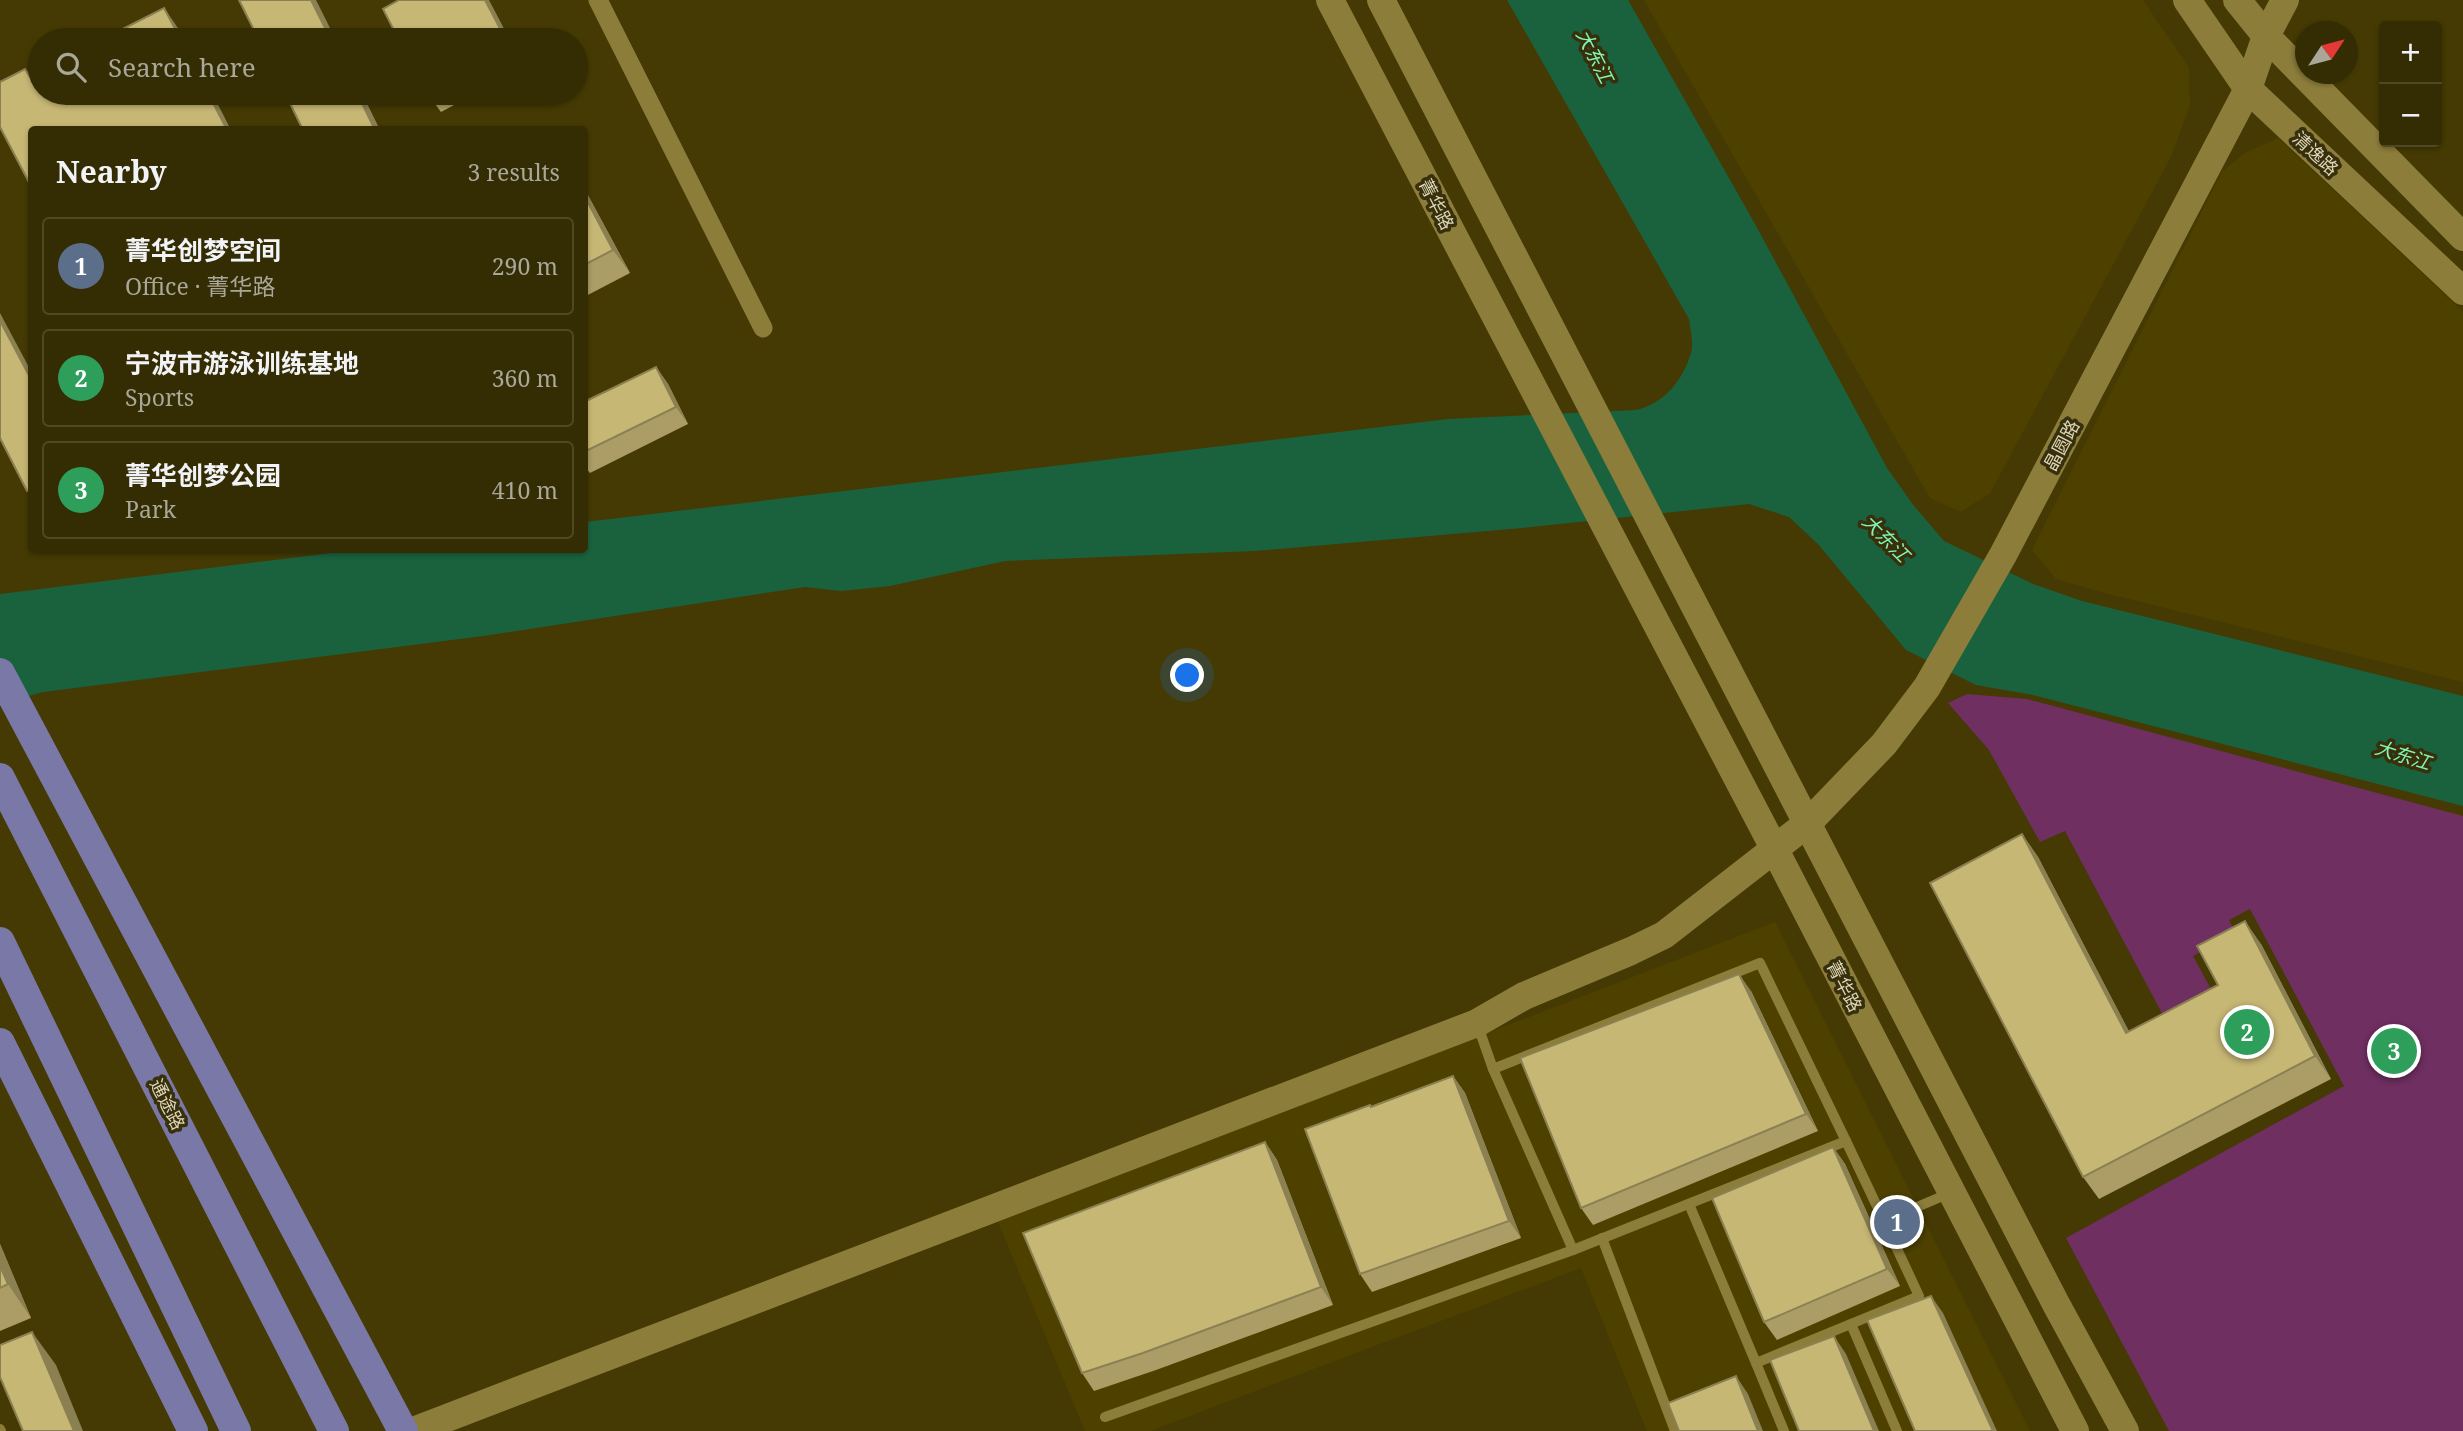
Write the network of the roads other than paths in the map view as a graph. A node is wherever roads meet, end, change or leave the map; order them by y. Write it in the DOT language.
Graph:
graph roads {
  1 [pos="598,0"];
  2 [pos="1330,0"];
  3 [pos="1381,0"];
  4 [pos="2187,0"];
  5 [pos="2237,0"];
  6 [pos="2285,0"];
  7 [pos="2266,36"];
  8 [pos="2248,89"];
  9 [pos="2463,237"];
  10 [pos="2463,290"];
  11 [pos="763,328"];
  12 [pos="0,673"];
  13 [pos="0,778"];
  14 [pos="1808,823"];
  15 [pos="1774,848"];
  16 [pos="0,942"];
  17 [pos="1477,1023"];
  18 [pos="0,1043"];
  19 [pos="1493,1069"];
  20 [pos="1846,1141"];
  21 [pos="1950,1193"];
  22 [pos="1689,1204"];
  23 [pos="1884,1221"];
  24 [pos="1602,1238"];
  25 [pos="1573,1250"];
  26 [pos="1851,1324"];
  27 [pos="1756,1363"];
  28 [pos="1105,1417"];
  29 [pos="193,1431"];
  30 [pos="236,1431"];
  31 [pos="334,1431"];
  32 [pos="403,1431"];
  33 [pos="413,1431"];
  34 [pos="1675,1431"];
  35 [pos="1784,1431"];
  36 [pos="1897,1431"];
  37 [pos="2075,1431"];
  38 [pos="2125,1431"];
  1 -- 11 [label="street"];
  2 -- 15 [label="street, 菁华路"];
  3 -- 14 [label="street"];
  4 -- 8 [label="street, 清逸路"];
  5 -- 7 [label="street"];
  6 -- 7 [label="street, 晶圆路"];
  7 -- 8 [label="street, 晶圆路"];
  7 -- 9 [label="street"];
  8 -- 10 [label="street, 清逸路"];
  8 -- 14 [label="street, 晶圆路"];
  12 -- 32 [label="main road"];
  13 -- 31 [label="main road, 通途路"];
  14 -- 15 [label="street, 晶圆路"];
  14 -- 38 [label="street"];
  15 -- 17 [label="street, 晶圆路"];
  15 -- 21 [label="street, 菁华路"];
  16 -- 30 [label="main road"];
  17 -- 19 [label="lane"];
  17 -- 33 [label="street, 晶圆路"];
  18 -- 29 [label="main road"];
  19 -- 20 [label="lane"];
  19 -- 25 [label="lane"];
  20 -- 22 [label="lane"];
  20 -- 23 [label="lane"];
  21 -- 23 [label="lane"];
  21 -- 37 [label="street, 菁华路"];
  22 -- 24 [label="lane"];
  22 -- 27 [label="lane"];
  23 -- 26 [label="lane"];
  24 -- 25 [label="lane"];
  24 -- 34 [label="lane"];
  25 -- 28 [label="lane"];
  26 -- 27 [label="lane"];
  26 -- 36 [label="lane"];
  27 -- 35 [label="lane"];
}
